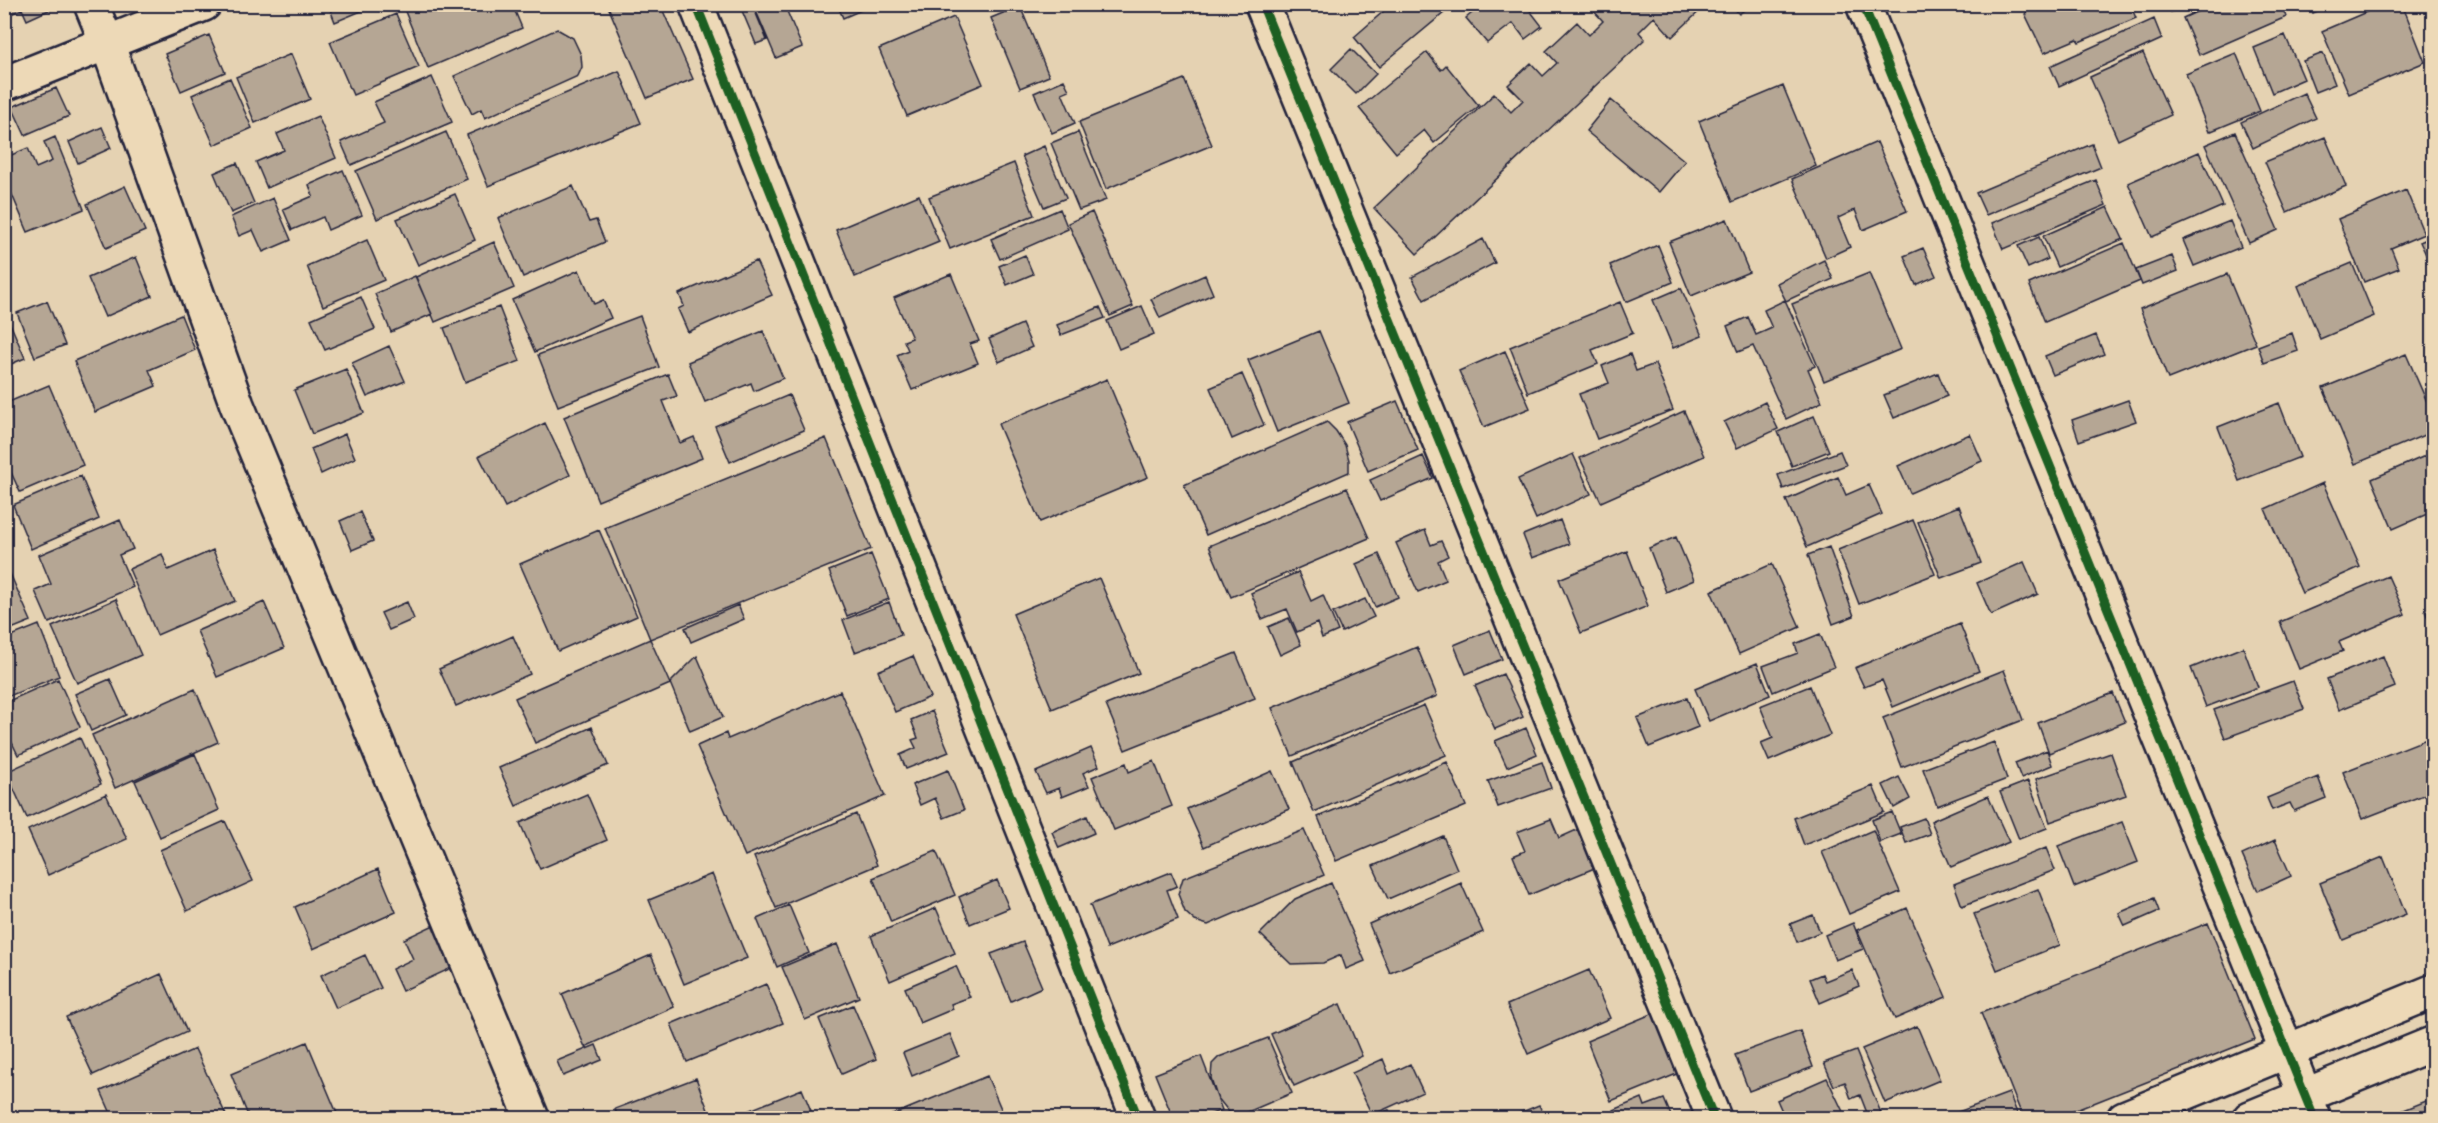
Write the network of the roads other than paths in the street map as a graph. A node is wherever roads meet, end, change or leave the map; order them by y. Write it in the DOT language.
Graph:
graph roads {
  1 [pos="91,4"];
  2 [pos="204,4"];
  3 [pos="696,4"];
  4 [pos="1262,4"];
  5 [pos="1863,4"];
  6 [pos="107,44"];
  7 [pos="4,84"];
  8 [pos="2433,991"];
  9 [pos="2433,1043"];
  10 [pos="2288,1052"];
  11 [pos="2310,1107"];
  12 [pos="532,1119"];
  13 [pos="1138,1119"];
  14 [pos="1714,1119"];
  15 [pos="2124,1119"];
  16 [pos="2250,1119"];
  1 -- 6 [label="street"];
  2 -- 6 [label="street"];
  3 -- 13 [label="street"];
  4 -- 14 [label="street"];
  5 -- 10 [label="street"];
  6 -- 7 [label="street"];
  6 -- 12 [label="street"];
  8 -- 10 [label="street"];
  9 -- 11 [label="street"];
  10 -- 11 [label="street"];
  10 -- 15 [label="street"];
  11 -- 16 [label="street"];
}
